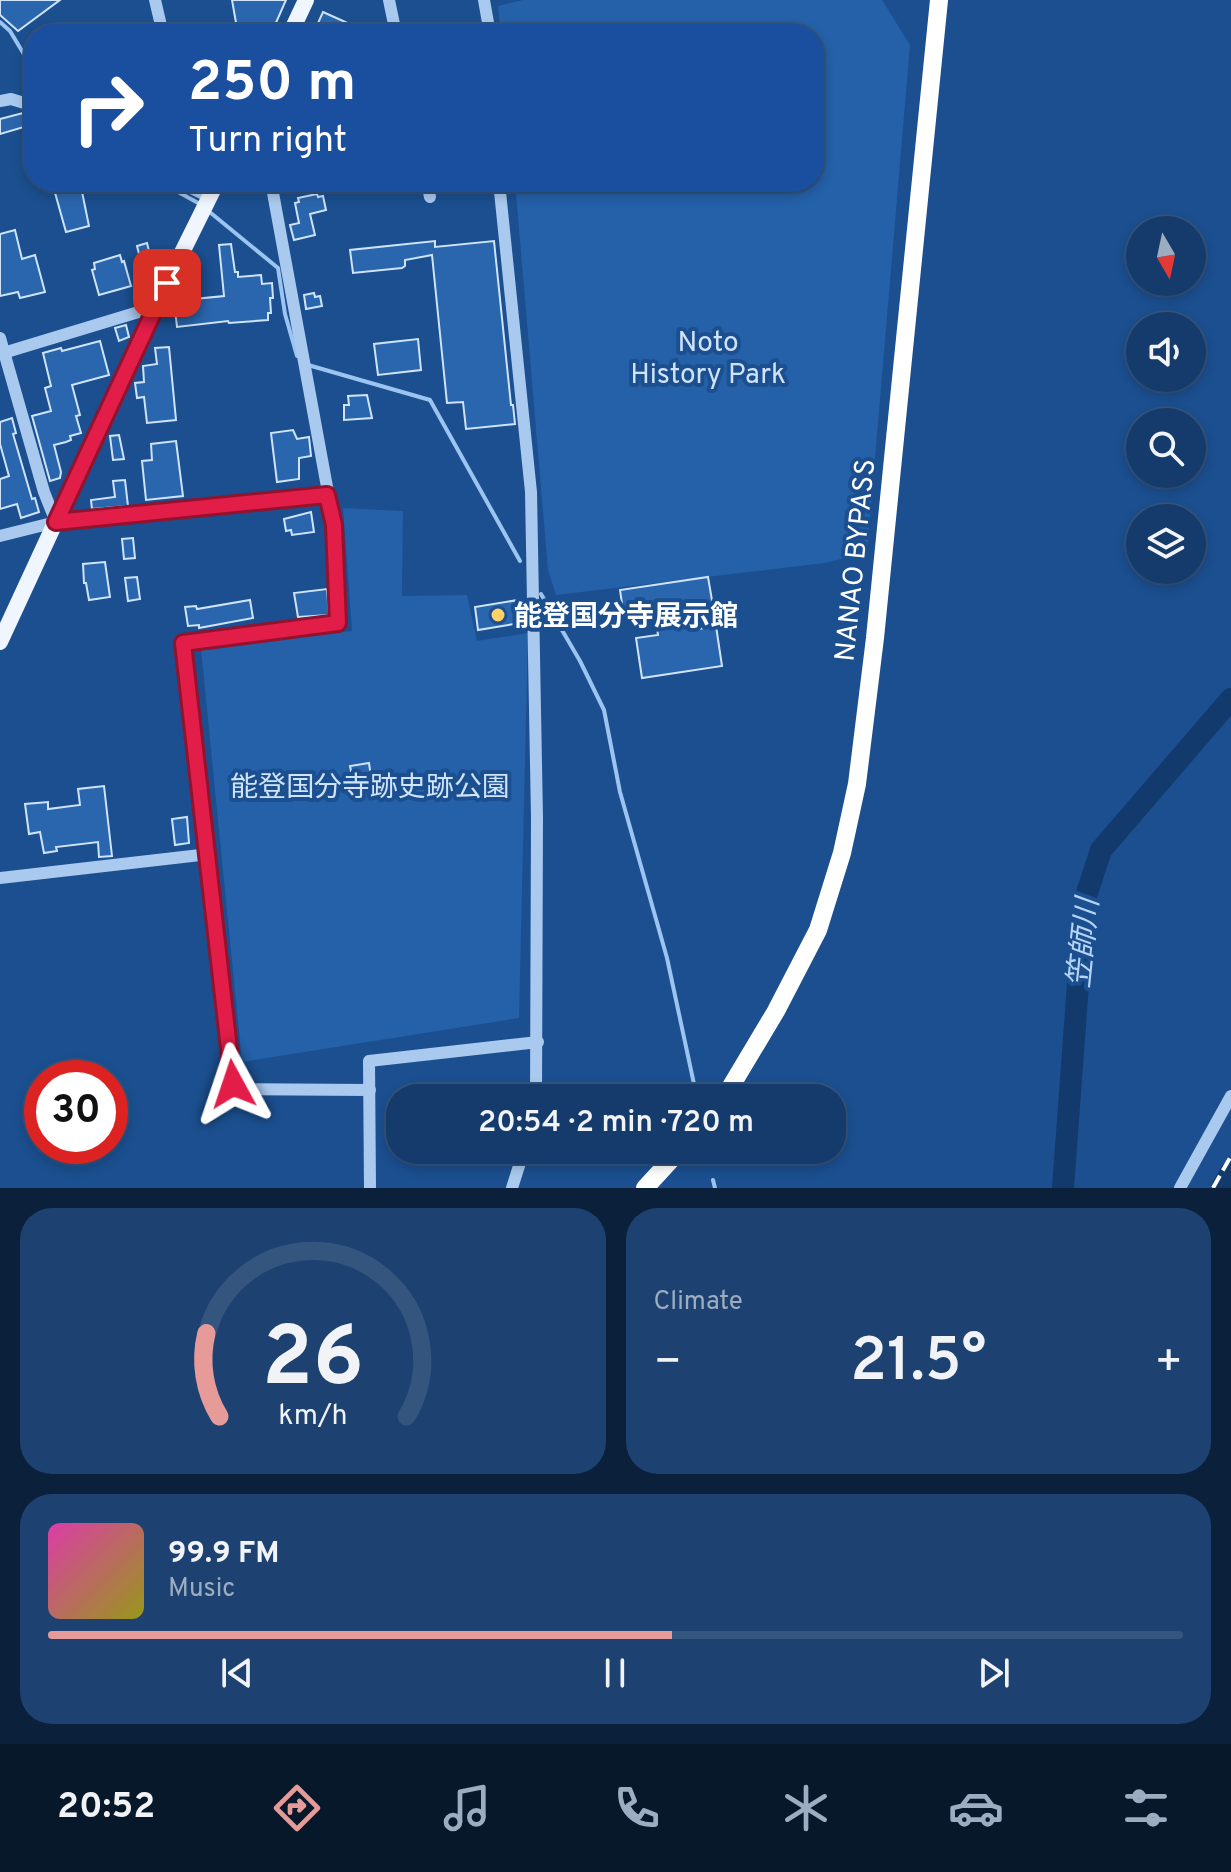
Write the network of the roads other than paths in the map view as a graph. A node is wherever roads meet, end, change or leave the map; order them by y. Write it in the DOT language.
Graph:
graph roads {
  1 [pos="155,0"];
  2 [pos="389,0"];
  3 [pos="484,0"];
  4 [pos="939,0"];
  5 [pos="304,2"];
  6 [pos="161,24"];
  7 [pos="294,24"];
  8 [pos="394,24"];
  9 [pos="488,24"];
  10 [pos="0,101"];
  11 [pos="24,103"];
  12 [pos="273,192"];
  13 [pos="429,192"];
  14 [pos="500,192"];
  15 [pos="430,197"];
  16 [pos="209,199"];
  17 [pos="155,307"];
  18 [pos="0,338"];
  19 [pos="2,353"];
  20 [pos="327,495"];
  21 [pos="56,522"];
  22 [pos="0,536"];
  23 [pos="0,642"];
  24 [pos="209,854"];
  25 [pos="0,878"];
  26 [pos="538,1042"];
  27 [pos="536,1084"];
  28 [pos="732,1084"];
  29 [pos="370,1090"];
  30 [pos="1231,1096"];
  31 [pos="520,1164"];
  32 [pos="667,1164"];
  33 [pos="366,1187"];
  34 [pos="512,1188"];
  35 [pos="645,1188"];
  36 [pos="1180,1188"];
  1 -- 6 [label="street"];
  2 -- 8 [label="street"];
  3 -- 9 [label="street"];
  4 -- 28 [label="highway, NANAO BYPASS"];
  5 -- 7 [label="main road"];
  10 -- 11 [label="street"];
  12 -- 20 [label="street"];
  13 -- 15 [label="street"];
  14 -- 26 [label="street"];
  16 -- 17 [label="main road"];
  17 -- 19 [label="street"];
  17 -- 21 [label="main road"];
  18 -- 19 [label="street"];
  19 -- 21 [label="street"];
  20 -- 21 [label="street"];
  20 -- 24 [label="street"];
  21 -- 22 [label="street"];
  21 -- 23 [label="main road"];
  24 -- 25 [label="street"];
  24 -- 29 [label="street"];
  26 -- 27 [label="street"];
  26 -- 29 [label="street"];
  29 -- 33 [label="street"];
  30 -- 36 [label="street"];
  31 -- 34 [label="street"];
  32 -- 35 [label="highway"];
}
